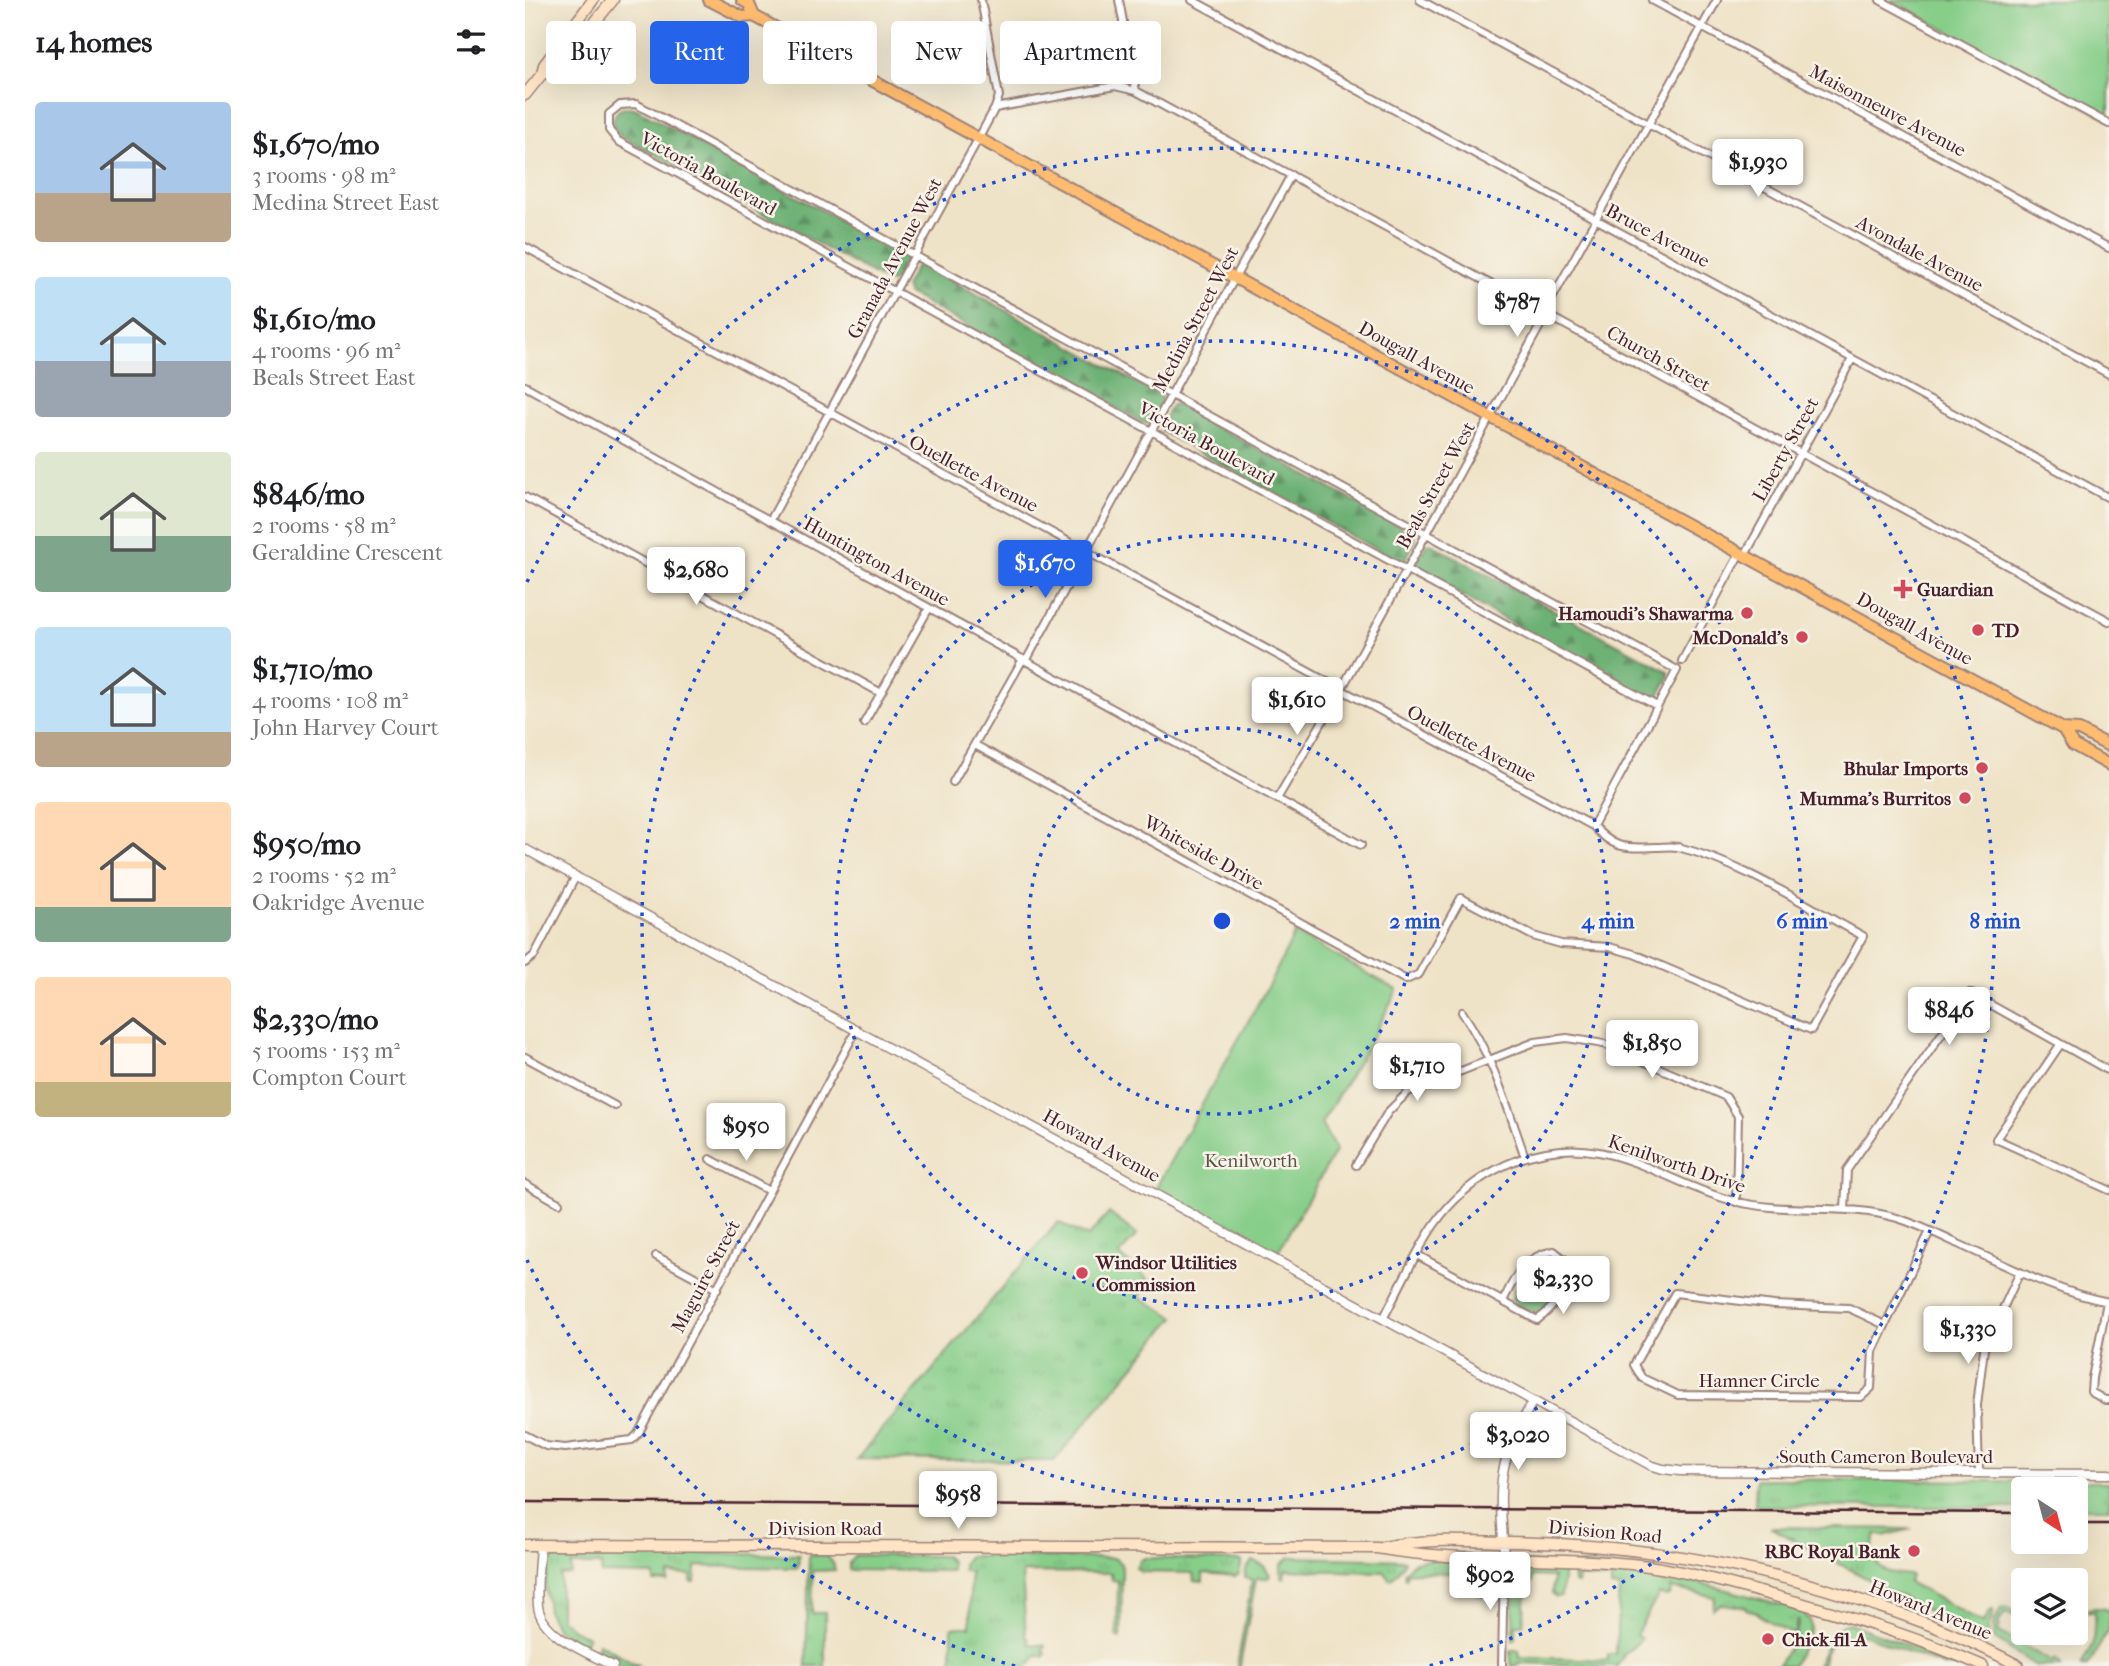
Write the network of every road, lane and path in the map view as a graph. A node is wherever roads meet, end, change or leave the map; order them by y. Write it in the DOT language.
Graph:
graph roads {
  1 [pos="593,0"];
  2 [pos="613,0"];
  3 [pos="709,0"];
  4 [pos="742,0"];
  5 [pos="981,0"];
  6 [pos="1119,0"];
  7 [pos="1192,0"];
  8 [pos="1420,0"];
  9 [pos="1652,0"];
  10 [pos="1717,0"];
  11 [pos="1880,0"];
  12 [pos="754,16"];
  13 [pos="1702,27"];
  14 [pos="543,74"];
  15 [pos="1136,91"];
  16 [pos="525,95"];
  17 [pos="995,108"];
  18 [pos="1648,124"];
  19 [pos="2109,124"];
  20 [pos="978,137"];
  21 [pos="1291,176"];
  22 [pos="1596,219"];
  23 [pos="525,247"];
  24 [pos="2109,248"];
  25 [pos="914,255"];
  26 [pos="1235,277"];
  27 [pos="894,291"];
  28 [pos="1546,315"];
  29 [pos="1852,359"];
  30 [pos="2109,374"];
  31 [pos="525,386"];
  32 [pos="1171,395"];
  33 [pos="829,412"];
  34 [pos="1490,416"];
  35 [pos="1152,431"];
  36 [pos="1801,453"];
  37 [pos="525,498"];
  38 [pos="2109,498"];
  39 [pos="770,520"];
  40 [pos="1426,534"];
  41 [pos="1087,552"];
  42 [pos="1742,554"];
  43 [pos="1407,570"];
  44 [pos="929,608"];
  45 [pos="2109,621"];
  46 [pos="1024,660"];
  47 [pos="1682,661"];
  48 [pos="1341,690"];
  49 [pos="881,692"];
  50 [pos="1657,706"];
  51 [pos="864,723"];
  52 [pos="2063,729"];
  53 [pos="975,744"];
  54 [pos="2109,746"];
  55 [pos="2109,765"];
  56 [pos="953,782"];
  57 [pos="1277,799"];
  58 [pos="1593,826"];
  59 [pos="1361,845"];
  60 [pos="525,849"];
  61 [pos="576,876"];
  62 [pos="525,963"];
  63 [pos="1419,974"];
  64 [pos="1462,1012"];
  65 [pos="857,1029"];
  66 [pos="2060,1045"];
  67 [pos="525,1057"];
  68 [pos="1490,1059"];
  69 [pos="2109,1071"];
  70 [pos="615,1106"];
  71 [pos="1525,1157"];
  72 [pos="710,1159"];
  73 [pos="1356,1164"];
  74 [pos="525,1184"];
  75 [pos="2109,1190"];
  76 [pos="769,1191"];
  77 [pos="1736,1202"];
  78 [pos="559,1203"];
  79 [pos="1845,1210"];
  80 [pos="1930,1231"];
  81 [pos="656,1255"];
  82 [pos="1417,1255"];
  83 [pos="2020,1272"];
  84 [pos="717,1289"];
  85 [pos="1503,1301"];
  86 [pos="2108,1302"];
  87 [pos="1383,1319"];
  88 [pos="1885,1325"];
  89 [pos="2109,1400"];
  90 [pos="1532,1402"];
  91 [pos="525,1435"];
  92 [pos="1663,1469"];
  93 [pos="1979,1472"];
  94 [pos="2109,1474"];
  95 [pos="1503,1542"];
  96 [pos="525,1545"];
  97 [pos="540,1545"];
  98 [pos="1377,1548"];
  99 [pos="1504,1558"];
  100 [pos="1828,1589"];
  101 [pos="1822,1608"];
  102 [pos="613,1666"];
  103 [pos="1503,1666"];
  104 [pos="1983,1666"];
  105 [pos="2019,1666"];
  1 -- 14 [label="main road"];
  2 -- 14 [label="main road"];
  3 -- 12 [label="main road, Dougall Avenue"];
  4 -- 12 [label="main road, Dougall Avenue"];
  5 -- 17 [label="street"];
  6 -- 15 [label="street"];
  7 -- 22 [label="street, Bruce Avenue"];
  8 -- 18 [label="street, Avondale Avenue"];
  9 -- 13 [label="street, Maisonneuve Avenue"];
  10 -- 13 [label="street, Beals Street West"];
  11 -- 19 [label="street"];
  12 -- 20 [label="main road, Dougall Avenue"];
  13 -- 18 [label="street, Beals Street West"];
  13 -- 24 [label="street, Maisonneuve Avenue"];
  14 -- 16 [label="main road"];
  15 -- 17 [label="street, Church Street"];
  15 -- 21 [label="street, Church Street"];
  17 -- 20 [label="street, Granada Avenue West"];
  18 -- 22 [label="street, Beals Street West"];
  18 -- 30 [label="street, Avondale Avenue"];
  20 -- 25 [label="street, Granada Avenue West"];
  20 -- 26 [label="main road, Dougall Avenue"];
  21 -- 26 [label="street, Medina Street West"];
  21 -- 28 [label="street, Church Street"];
  22 -- 28 [label="street, Beals Street West"];
  22 -- 29 [label="street, Bruce Avenue"];
  23 -- 33 [label="street, Ouellette Avenue"];
  25 -- 27 [label="street, Granada Avenue West"];
  25 -- 27 [label="street, Victoria Boulevard"];
  25 -- 32 [label="street, Victoria Boulevard"];
  26 -- 32 [label="street, Medina Street West"];
  26 -- 34 [label="main road, Dougall Avenue"];
  27 -- 33 [label="street, Granada Avenue West"];
  27 -- 35 [label="street, Victoria Boulevard"];
  28 -- 34 [label="street, Beals Street West"];
  28 -- 36 [label="street, Church Street"];
  29 -- 36 [label="street, Liberty Street"];
  29 -- 38 [label="street, Bruce Avenue"];
  31 -- 39 [label="street, Huntington Avenue"];
  32 -- 35 [label="street, Medina Street West"];
  32 -- 40 [label="street, Victoria Boulevard"];
  33 -- 39 [label="street, Granada Avenue West"];
  33 -- 41 [label="street, Ouellette Avenue"];
  34 -- 40 [label="street, Beals Street West"];
  34 -- 42 [label="main road, Dougall Avenue"];
  35 -- 41 [label="street, Medina Street West"];
  35 -- 43 [label="street, Victoria Boulevard"];
  36 -- 42 [label="street, Liberty Street"];
  36 -- 45 [label="street, Church Street"];
  37 -- 49 [label="street"];
  39 -- 44 [label="street, Huntington Avenue"];
  40 -- 43 [label="street, Beals Street West"];
  40 -- 50 [label="street, Victoria Boulevard"];
  41 -- 46 [label="street, Medina Street West"];
  41 -- 48 [label="street, Ouellette Avenue"];
  42 -- 47 [label="street, Liberty Street"];
  42 -- 52 [label="main road, Dougall Avenue"];
  43 -- 48 [label="street, Beals Street West"];
  43 -- 50 [label="street, Victoria Boulevard"];
  44 -- 46 [label="street, Huntington Avenue"];
  44 -- 49 [label="street"];
  46 -- 53 [label="street, Medina Street West"];
  46 -- 57 [label="street, Huntington Avenue"];
  48 -- 57 [label="street, Beals Street West"];
  48 -- 58 [label="street, Ouellette Avenue"];
  49 -- 51 [label="street"];
  50 -- 58 [label="street"];
  52 -- 54 [label="main road, Dougall Avenue"];
  52 -- 55 [label="main road, Dougall Avenue"];
  53 -- 56 [label="street, Medina Street West"];
  53 -- 63 [label="street, Whiteside Drive"];
  57 -- 59 [label="street, Huntington Avenue"];
  58 -- 63 [label="street, Ouellette Avenue"];
  60 -- 61 [label="street, Howard Avenue"];
  61 -- 62 [label="street"];
  61 -- 65 [label="street, Howard Avenue"];
  64 -- 68 [label="street"];
  65 -- 76 [label="street, Maguire Street"];
  65 -- 87 [label="street, Howard Avenue"];
  66 -- 69 [label="street"];
  66 -- 75 [label="street"];
  66 -- 79 [label="street"];
  67 -- 70 [label="street"];
  68 -- 71 [label="street"];
  68 -- 73 [label="street"];
  68 -- 77 [label="street"];
  71 -- 77 [label="street, Kenilworth Drive"];
  71 -- 82 [label="street, Kenilworth Drive"];
  72 -- 76 [label="street"];
  74 -- 78 [label="street"];
  76 -- 84 [label="street, Maguire Street"];
  77 -- 79 [label="street, Kenilworth Drive"];
  79 -- 80 [label="street, Kenilworth Drive"];
  80 -- 83 [label="street, Kenilworth Drive"];
  80 -- 88 [label="street, Hamner Circle"];
  81 -- 84 [label="street"];
  82 -- 85 [label="street"];
  82 -- 87 [label="street, Kenilworth Drive"];
  83 -- 86 [label="street, Kenilworth Drive"];
  83 -- 93 [label="street"];
  84 -- 91 [label="street, Maguire Street"];
  85 -- 85 [label="street"];
  86 -- 89 [label="street"];
  87 -- 90 [label="street, Howard Avenue"];
  88 -- 88 [label="street, Hamner Circle"];
  90 -- 92 [label="street, Howard Avenue"];
  90 -- 95 [label="street"];
  92 -- 93 [label="street, South Cameron Boulevard"];
  93 -- 94 [label="street, South Cameron Boulevard"];
  95 -- 98 [label="main road, Division Road"];
  95 -- 99 [label="street"];
  95 -- 100 [label="main road, Division Road"];
  96 -- 97 [label="main road, Division Road"];
  97 -- 98 [label="main road, Division Road"];
  97 -- 102 [label="street"];
  98 -- 99 [label="main road, Division Road"];
  99 -- 101 [label="main road, Division Road"];
  99 -- 103 [label="street"];
  100 -- 105 [label="main road, Howard Avenue"];
  101 -- 104 [label="main road, Howard Avenue"];
}
